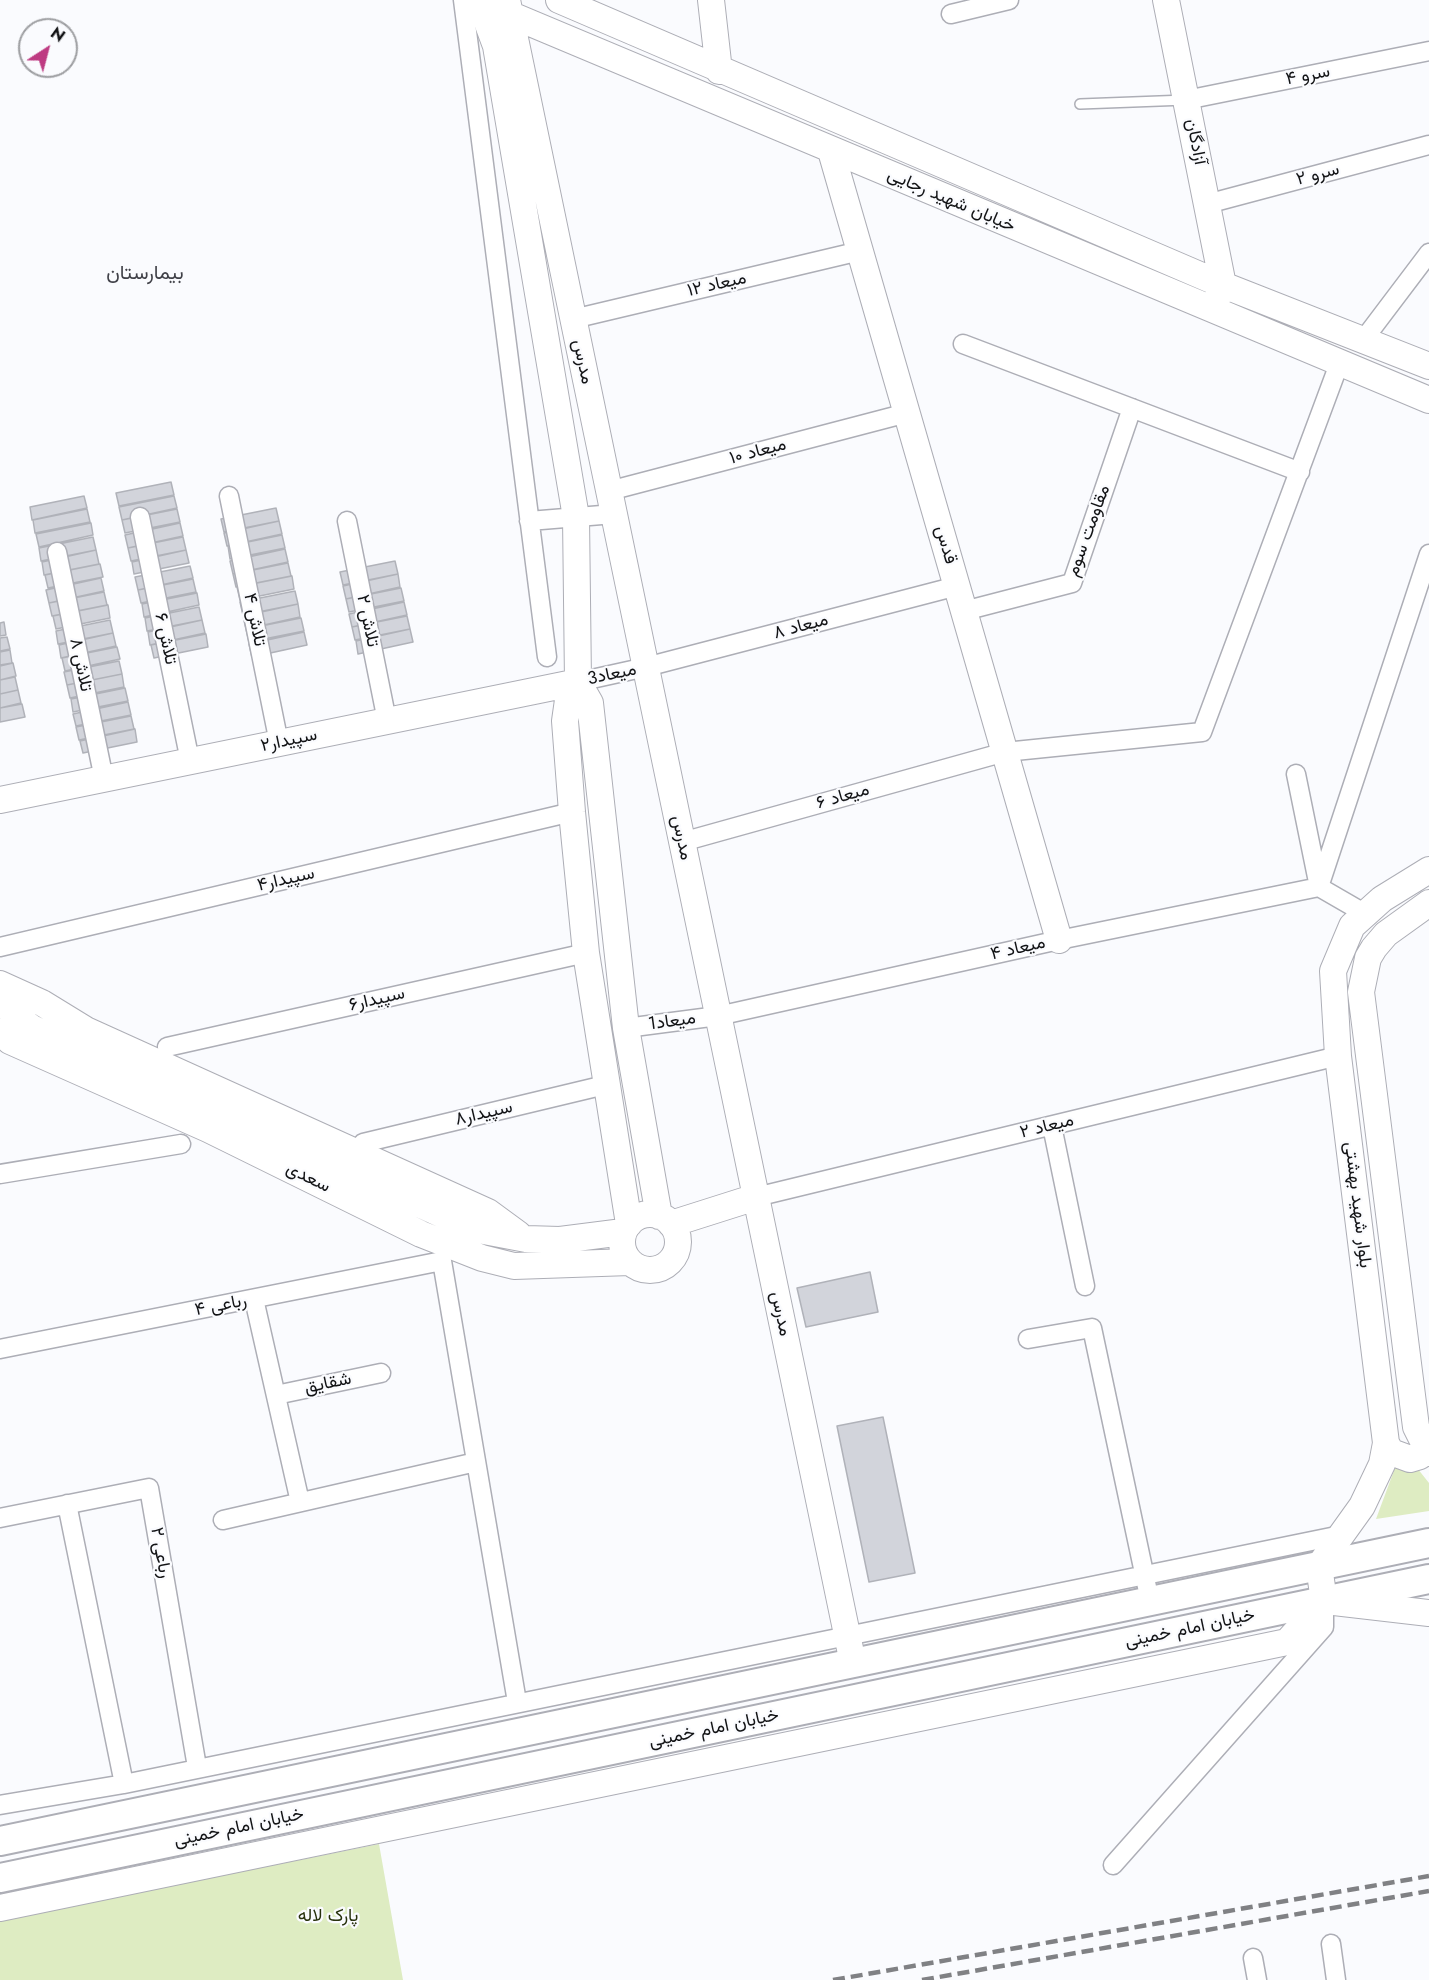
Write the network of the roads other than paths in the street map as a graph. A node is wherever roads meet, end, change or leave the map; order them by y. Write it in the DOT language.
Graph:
graph roads {
  1 [pos="559,0"];
  2 [pos="711,0"];
  3 [pos="1009,0"];
  4 [pos="1166,0"];
  5 [pos="474,1"];
  6 [pos="508,7"];
  7 [pos="951,14"];
  8 [pos="1429,51"];
  9 [pos="719,70"];
  10 [pos="1186,100"];
  11 [pos="1080,104"];
  12 [pos="1429,146"];
  13 [pos="831,151"];
  14 [pos="544,176"];
  15 [pos="517,181"];
  16 [pos="487,187"];
  17 [pos="1207,204"];
  18 [pos="860,250"];
  19 [pos="1429,253"];
  20 [pos="1223,285"];
  21 [pos="1211,310"];
  22 [pos="573,319"];
  23 [pos="1364,339"];
  24 [pos="963,344"];
  25 [pos="1339,364"];
  26 [pos="1429,366"];
  27 [pos="1429,400"];
  28 [pos="1132,408"];
  29 [pos="907,413"];
  30 [pos="1300,472"];
  31 [pos="229,496"];
  32 [pos="612,503"];
  33 [pos="140,517"];
  34 [pos="576,517"];
  35 [pos="347,521"];
  36 [pos="529,521"];
  37 [pos="57,552"];
  38 [pos="1429,554"];
  39 [pos="957,586"];
  40 [pos="964,611"];
  41 [pos="547,657"];
  42 [pos="646,667"];
  43 [pos="578,682"];
  44 [pos="387,721"];
  45 [pos="279,743"];
  46 [pos="1005,752"];
  47 [pos="190,761"];
  48 [pos="1296,774"];
  49 [pos="105,779"];
  50 [pos="0,800"];
  51 [pos="572,812"];
  52 [pos="682,842"];
  53 [pos="1429,870"];
  54 [pos="1319,887"];
  55 [pos="1429,903"];
  56 [pos="1364,913"];
  57 [pos="1059,940"];
  58 [pos="0,947"];
  59 [pos="586,953"];
  60 [pos="0,984"];
  61 [pos="0,998"];
  62 [pos="718,1016"];
  63 [pos="626,1028"];
  64 [pos="0,1032"];
  65 [pos="167,1047"];
  66 [pos="1338,1056"];
  67 [pos="605,1085"];
  68 [pos="1052,1126"];
  69 [pos="363,1143"];
  70 [pos="181,1144"];
  71 [pos="0,1174"];
  72 [pos="756,1197"];
  73 [pos="665,1220"];
  74 [pos="626,1228"];
  75 [pos="526,1239"];
  76 [pos="630,1262"];
  77 [pos="1085,1286"];
  78 [pos="254,1299"];
  79 [pos="1028,1339"];
  80 [pos="0,1349"];
  81 [pos="381,1372"];
  82 [pos="276,1395"];
  83 [pos="1386,1443"];
  84 [pos="1429,1450"];
  85 [pos="476,1462"];
  86 [pos="300,1502"];
  87 [pos="67,1504"];
  88 [pos="0,1518"];
  89 [pos="223,1520"];
  90 [pos="1341,1535"];
  91 [pos="1429,1543"];
  92 [pos="1319,1566"];
  93 [pos="1429,1579"];
  94 [pos="1147,1588"];
  95 [pos="1324,1601"];
  96 [pos="1429,1613"];
  97 [pos="961,1626"];
  98 [pos="847,1635"];
  99 [pos="853,1662"];
  100 [pos="861,1698"];
  101 [pos="517,1702"];
  102 [pos="196,1767"];
  103 [pos="124,1784"];
  104 [pos="0,1806"];
  105 [pos="0,1840"];
  106 [pos="1113,1865"];
  107 [pos="0,1878"];
  108 [pos="0,1908"];
  109 [pos="1330,1944"];
  110 [pos="1253,1958"];
  111 [pos="1257,1980"];
  112 [pos="1336,1980"];
  1 -- 9 [label="street, خیابان شهید رجایی"];
  2 -- 9 [label="street"];
  3 -- 7 [label="street"];
  4 -- 10 [label="street, آزادگان"];
  5 -- 6 [label="street, خیابان شهید رجایی"];
  5 -- 15 [label="street, مدرس"];
  5 -- 16 [label="street"];
  6 -- 13 [label="street, خیابان شهید رجایی"];
  6 -- 14 [label="street, مدرس"];
  8 -- 10 [label="street, سرو ۴"];
  9 -- 20 [label="street, خیابان شهید رجایی"];
  10 -- 11 [label="lane"];
  10 -- 17 [label="street, آزادگان"];
  12 -- 17 [label="street, سرو ۲"];
  13 -- 18 [label="street, قدس"];
  13 -- 21 [label="street, خیابان شهید رجایی"];
  14 -- 15 [label="street"];
  14 -- 22 [label="street, مدرس"];
  15 -- 16 [label="street"];
  15 -- 34 [label="street, مدرس"];
  16 -- 36 [label="street"];
  17 -- 20 [label="street, آزادگان"];
  18 -- 22 [label="street, میعاد ۱۲"];
  18 -- 29 [label="street, قدس"];
  19 -- 23 [label="street"];
  20 -- 21 [label="street"];
  20 -- 23 [label="street, خیابان شهید رجایی"];
  21 -- 25 [label="street, خیابان شهید رجایی"];
  22 -- 32 [label="street, مدرس"];
  23 -- 26 [label="street, خیابان شهید رجایی"];
  24 -- 28 [label="street"];
  25 -- 27 [label="street, خیابان شهید رجایی"];
  25 -- 30 [label="street"];
  28 -- 30 [label="street"];
  28 -- 40 [label="street, مقاومت سوم"];
  29 -- 32 [label="street, میعاد ۱۰"];
  29 -- 39 [label="street, قدس"];
  30 -- 46 [label="street, میعاد ۶"];
  31 -- 45 [label="street, تلاش ۴"];
  32 -- 34 [label="street, میعاد ۱۰"];
  32 -- 42 [label="street, مدرس"];
  33 -- 47 [label="street, تلاش ۶"];
  34 -- 36 [label="street, میعاد ۱۰"];
  34 -- 43 [label="street, مدرس"];
  35 -- 44 [label="street, تلاش ۲"];
  36 -- 41 [label="street"];
  37 -- 49 [label="street, تلاش ۸"];
  38 -- 54 [label="street"];
  39 -- 40 [label="street, قدس"];
  39 -- 42 [label="street, میعاد ۸"];
  40 -- 46 [label="street, قدس"];
  42 -- 43 [label="street, میعاد3"];
  42 -- 52 [label="street, مدرس"];
  43 -- 44 [label="street, سپیدار۲"];
  43 -- 51 [label="street"];
  43 -- 63 [label="street"];
  44 -- 45 [label="street, سپیدار۲"];
  45 -- 47 [label="street, سپیدار۲"];
  46 -- 52 [label="street, میعاد ۶"];
  46 -- 57 [label="street, قدس"];
  47 -- 49 [label="street, سپیدار۲"];
  48 -- 54 [label="street"];
  49 -- 50 [label="street, سپیدار۲"];
  51 -- 58 [label="street, سپیدار۴"];
  51 -- 59 [label="street"];
  52 -- 62 [label="street, مدرس"];
  53 -- 56 [label="street, بلوار شهید بهشتی"];
  54 -- 56 [label="street"];
  54 -- 57 [label="street, میعاد ۴"];
  55 -- 84 [label="street, بلوار شهید بهشتی"];
  56 -- 66 [label="street, بلوار شهید بهشتی"];
  57 -- 62 [label="street, میعاد ۴"];
  59 -- 65 [label="street, سپیدار۶"];
  59 -- 67 [label="street"];
  60 -- 75 [label="street"];
  61 -- 75 [label="street, سعدی"];
  62 -- 63 [label="street, میعاد1"];
  62 -- 72 [label="street, مدرس"];
  63 -- 73 [label="street"];
  64 -- 76 [label="street, سعدی"];
  66 -- 68 [label="street, میعاد ۲"];
  66 -- 83 [label="street, بلوار شهید بهشتی"];
  67 -- 69 [label="street, سپیدار۸"];
  67 -- 74 [label="street"];
  68 -- 72 [label="street, میعاد ۲"];
  68 -- 77 [label="street"];
  70 -- 71 [label="street"];
  72 -- 73 [label="street"];
  72 -- 98 [label="street, مدرس"];
  73 -- 74 [label="street"];
  73 -- 76 [label="street"];
  74 -- 75 [label="street, سعدی"];
  74 -- 76 [label="street"];
  78 -- 80 [label="street, رباعی ۴"];
  78 -- 82 [label="street"];
  78 -- 85 [label="street, رباعی ۴"];
  79 -- 94 [label="street"];
  81 -- 82 [label="street, شقایق"];
  82 -- 86 [label="street"];
  83 -- 84 [label="street"];
  83 -- 90 [label="street, بلوار شهید بهشتی"];
  85 -- 86 [label="street"];
  85 -- 101 [label="street"];
  86 -- 89 [label="street"];
  87 -- 88 [label="street, رباعی ۲"];
  87 -- 102 [label="street, رباعی ۲"];
  87 -- 103 [label="street"];
  90 -- 92 [label="street, بلوار شهید بهشتی"];
  90 -- 94 [label="street"];
  91 -- 92 [label="main road, خیابان امام خمینی"];
  92 -- 94 [label="main road, خیابان امام خمینی"];
  92 -- 95 [label="street"];
  93 -- 95 [label="main road, خیابان امام خمینی"];
  94 -- 97 [label="main road, خیابان امام خمینی"];
  95 -- 96 [label="street"];
  95 -- 100 [label="main road, خیابان امام خمینی"];
  95 -- 106 [label="street"];
  95 -- 108 [label="street"];
  97 -- 98 [label="street"];
  97 -- 99 [label="main road, خیابان امام خمینی"];
  98 -- 99 [label="street, مدرس"];
  98 -- 101 [label="street"];
  99 -- 100 [label="main road"];
  99 -- 105 [label="main road, خیابان امام خمینی"];
  100 -- 107 [label="main road, خیابان امام خمینی"];
  101 -- 102 [label="street"];
  102 -- 103 [label="street"];
  103 -- 104 [label="street"];
  109 -- 112 [label="street"];
  110 -- 111 [label="street"];
}
